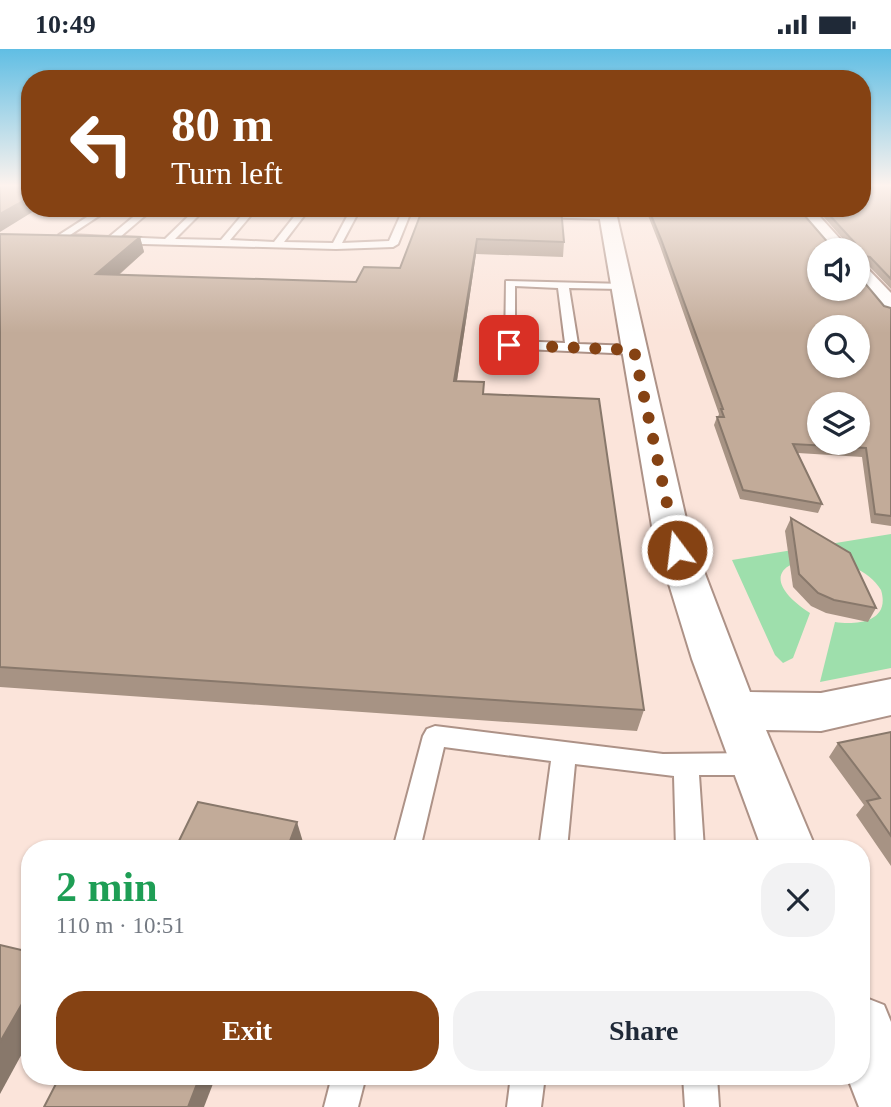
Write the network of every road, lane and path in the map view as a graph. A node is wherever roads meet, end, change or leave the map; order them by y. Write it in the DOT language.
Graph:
graph roads {
  1 [pos="67,233"];
  2 [pos="119,233"];
  3 [pos="176,233"];
  4 [pos="231,233"];
  5 [pos="286,233"];
  6 [pos="343,233"];
  7 [pos="397,233"];
  8 [pos="610,233"];
  9 [pos="112,239"];
  10 [pos="169,240"];
  11 [pos="224,242"];
  12 [pos="278,243"];
  13 [pos="336,246"];
  14 [pos="870,283"];
  15 [pos="563,285"];
  16 [pos="621,286"];
  17 [pos="891,307"];
  18 [pos="572,347"];
  19 [pos="634,350"];
  20 [pos="891,697"];
  21 [pos="734,711"];
  22 [pos="564,752"];
  23 [pos="686,764"];
  24 [pos="755,764"];
  25 [pos="409,840"];
  26 [pos="554,840"];
  27 [pos="690,840"];
  28 [pos="785,840"];
  29 [pos="870,1050"];
  30 [pos="347,1085"];
  31 [pos="527,1085"];
  32 [pos="701,1085"];
  33 [pos="891,1102"];
  34 [pos="341,1107"];
  35 [pos="524,1107"];
  36 [pos="702,1107"];
  1 -- 9 [label="lane"];
  2 -- 9 [label="lane"];
  3 -- 10 [label="lane"];
  4 -- 11 [label="lane"];
  5 -- 12 [label="lane"];
  6 -- 13 [label="lane"];
  7 -- 13 [label="lane"];
  8 -- 16 [label="street"];
  9 -- 10 [label="lane"];
  10 -- 11 [label="lane"];
  11 -- 12 [label="lane"];
  12 -- 13 [label="lane"];
  14 -- 17 [label="street"];
  15 -- 16 [label="lane"];
  15 -- 18 [label="lane"];
  15 -- 18 [label="lane"];
  16 -- 19 [label="street"];
  18 -- 19 [label="lane"];
  19 -- 21 [label="street"];
  20 -- 21 [label="street"];
  21 -- 24 [label="street"];
  22 -- 23 [label="lane"];
  22 -- 25 [label="lane"];
  22 -- 26 [label="lane"];
  23 -- 24 [label="lane"];
  23 -- 27 [label="lane"];
  24 -- 28 [label="street"];
  29 -- 33 [label="street"];
  30 -- 34 [label="lane"];
  31 -- 35 [label="lane"];
  32 -- 36 [label="lane"];
}
